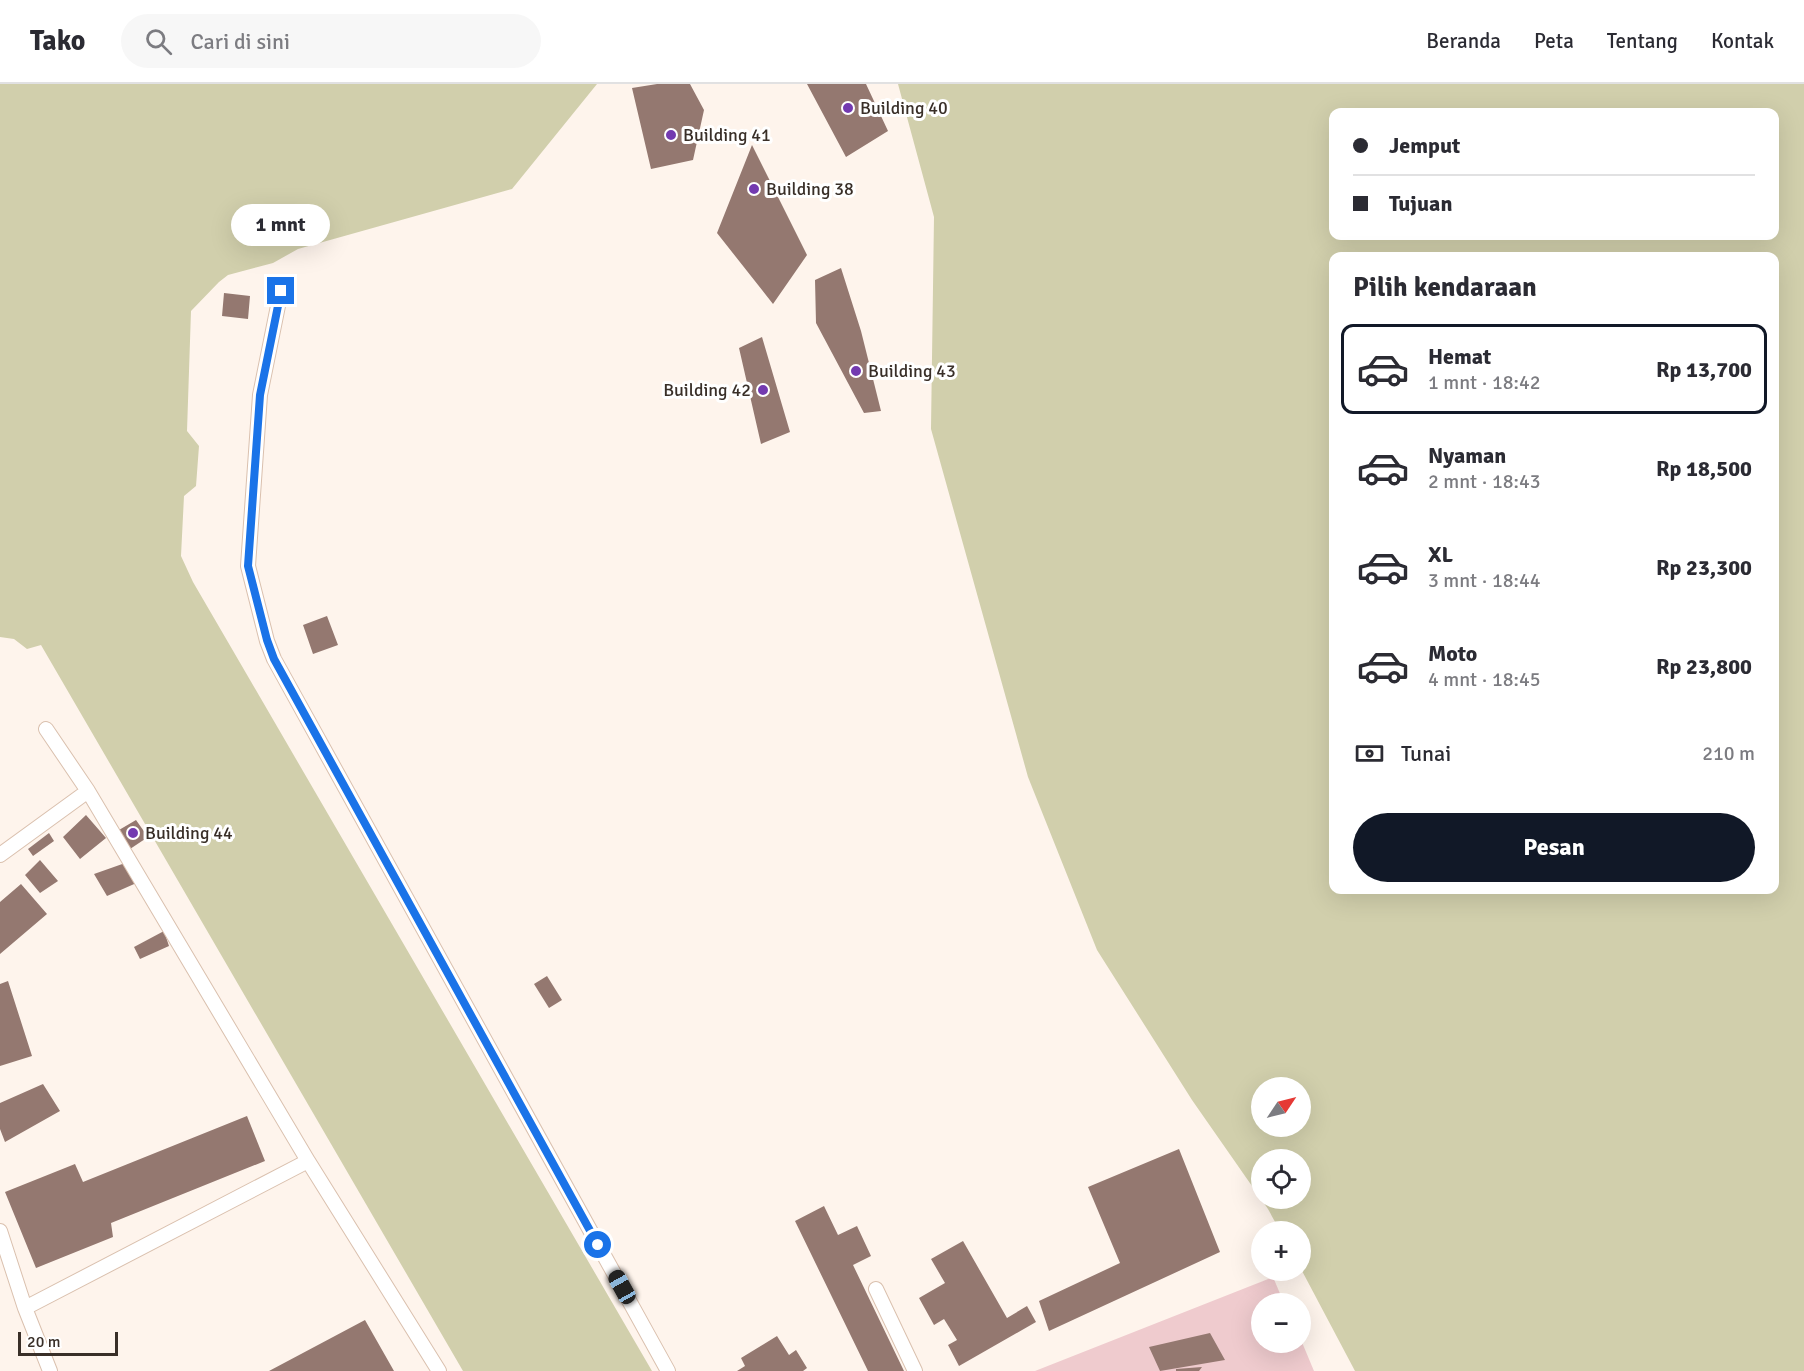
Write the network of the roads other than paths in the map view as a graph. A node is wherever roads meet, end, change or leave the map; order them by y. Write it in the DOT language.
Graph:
graph roads {
  1 [pos="281,291"];
  2 [pos="46,729"];
  3 [pos="88,791"];
  4 [pos="0,855"];
  5 [pos="308,1161"];
  6 [pos="0,1231"];
  7 [pos="876,1289"];
  8 [pos="25,1308"];
  9 [pos="51,1371"];
  10 [pos="439,1371"];
  11 [pos="668,1371"];
  12 [pos="915,1371"];
  1 -- 11 [label="lane"];
  2 -- 3 [label="lane"];
  3 -- 4 [label="lane"];
  3 -- 5 [label="lane"];
  5 -- 8 [label="lane"];
  5 -- 10 [label="lane"];
  6 -- 8 [label="lane"];
  7 -- 12 [label="lane"];
  8 -- 9 [label="lane"];
}
